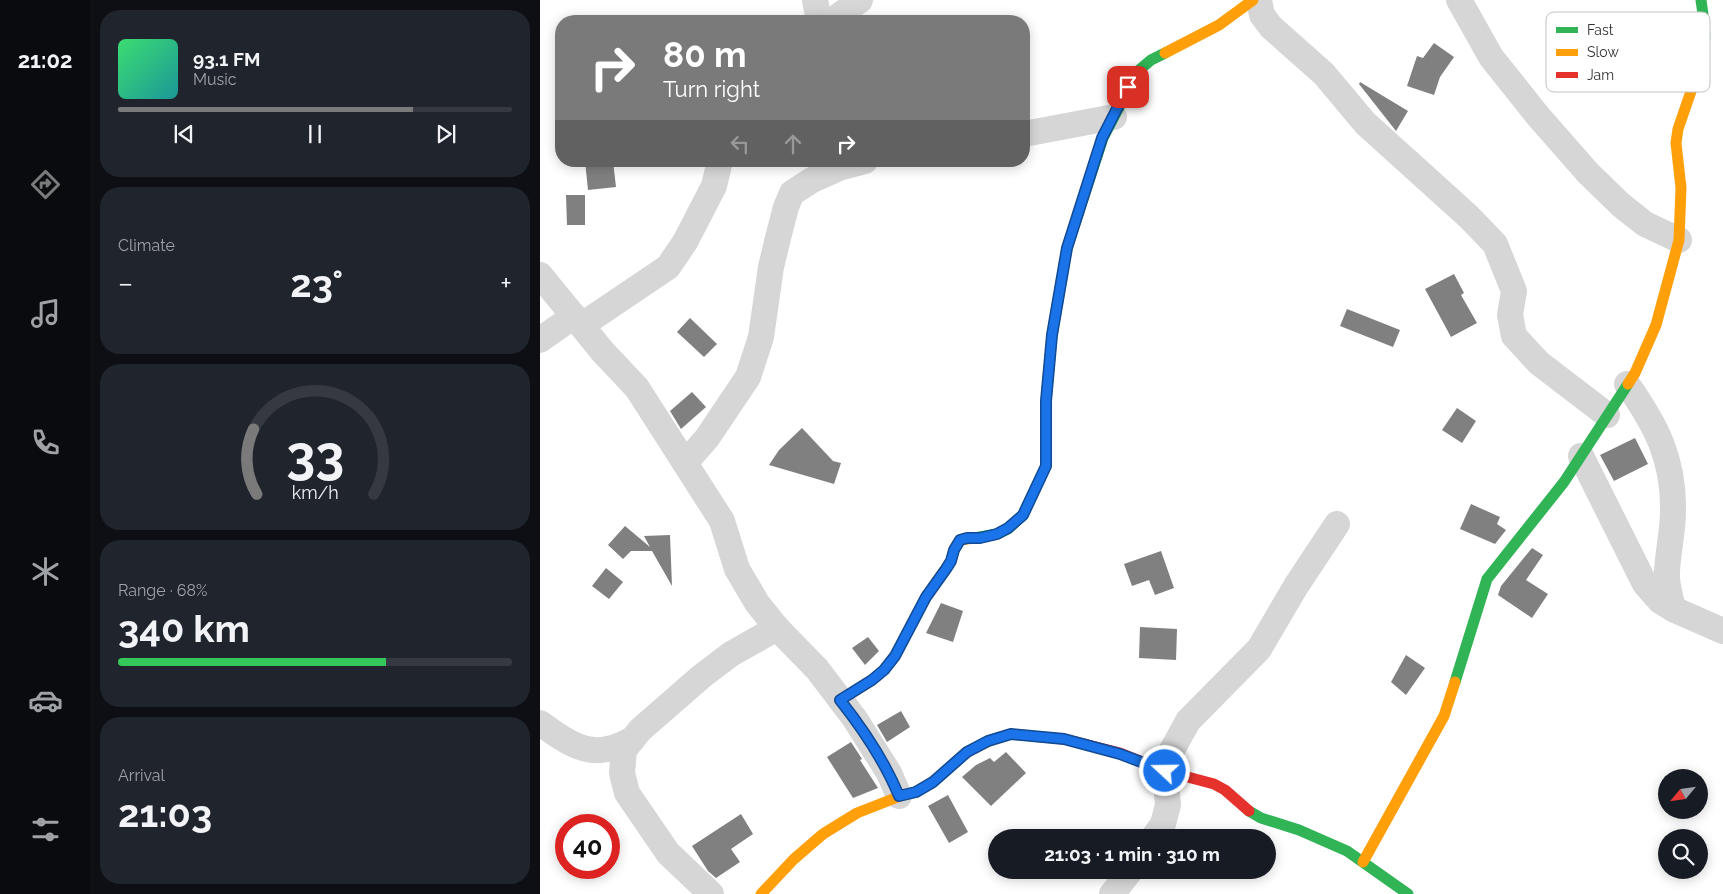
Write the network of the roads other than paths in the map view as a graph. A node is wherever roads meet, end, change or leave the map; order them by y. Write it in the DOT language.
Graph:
graph roads {
  1 [pos="815,0"];
  2 [pos="860,0"];
  3 [pos="1459,0"];
  4 [pos="1244,2"];
  5 [pos="818,15"];
  6 [pos="840,15"];
  7 [pos="1691,92"];
  8 [pos="1114,117"];
  9 [pos="1030,133"];
  10 [pos="719,167"];
  11 [pos="843,167"];
  12 [pos="1679,240"];
  13 [pos="540,275"];
  14 [pos="578,320"];
  15 [pos="540,340"];
  16 [pos="1627,384"];
  17 [pos="1607,415"];
  18 [pos="1581,456"];
  19 [pos="685,464"];
  20 [pos="1337,524"];
  21 [pos="1673,609"];
  22 [pos="777,628"];
  23 [pos="1723,630"];
  24 [pos="840,700"];
  25 [pos="540,724"];
  26 [pos="633,739"];
  27 [pos="1165,771"];
  28 [pos="899,796"];
  29 [pos="1159,829"];
  30 [pos="1363,862"];
  31 [pos="1124,879"];
  32 [pos="711,894"];
  33 [pos="761,894"];
  34 [pos="1112,894"];
  35 [pos="1408,894"];
  1 -- 5 [label="street"];
  2 -- 6 [label="street"];
  3 -- 12 [label="street"];
  4 -- 8 [label="street"];
  4 -- 17 [label="street"];
  7 -- 12 [label="street"];
  8 -- 9 [label="street"];
  8 -- 24 [label="street"];
  10 -- 14 [label="street"];
  11 -- 19 [label="street"];
  12 -- 16 [label="street"];
  13 -- 14 [label="street"];
  14 -- 15 [label="street"];
  14 -- 19 [label="street"];
  16 -- 17 [label="street"];
  16 -- 21 [label="street"];
  17 -- 18 [label="street"];
  18 -- 21 [label="street"];
  18 -- 30 [label="street"];
  19 -- 22 [label="street"];
  20 -- 27 [label="street"];
  21 -- 23 [label="street"];
  22 -- 24 [label="street"];
  22 -- 26 [label="street"];
  24 -- 28 [label="street"];
  25 -- 26 [label="street"];
  26 -- 32 [label="street"];
  27 -- 28 [label="street"];
  27 -- 29 [label="street"];
  27 -- 30 [label="street"];
  28 -- 33 [label="street"];
  30 -- 35 [label="street"];
  31 -- 34 [label="street"];
}
